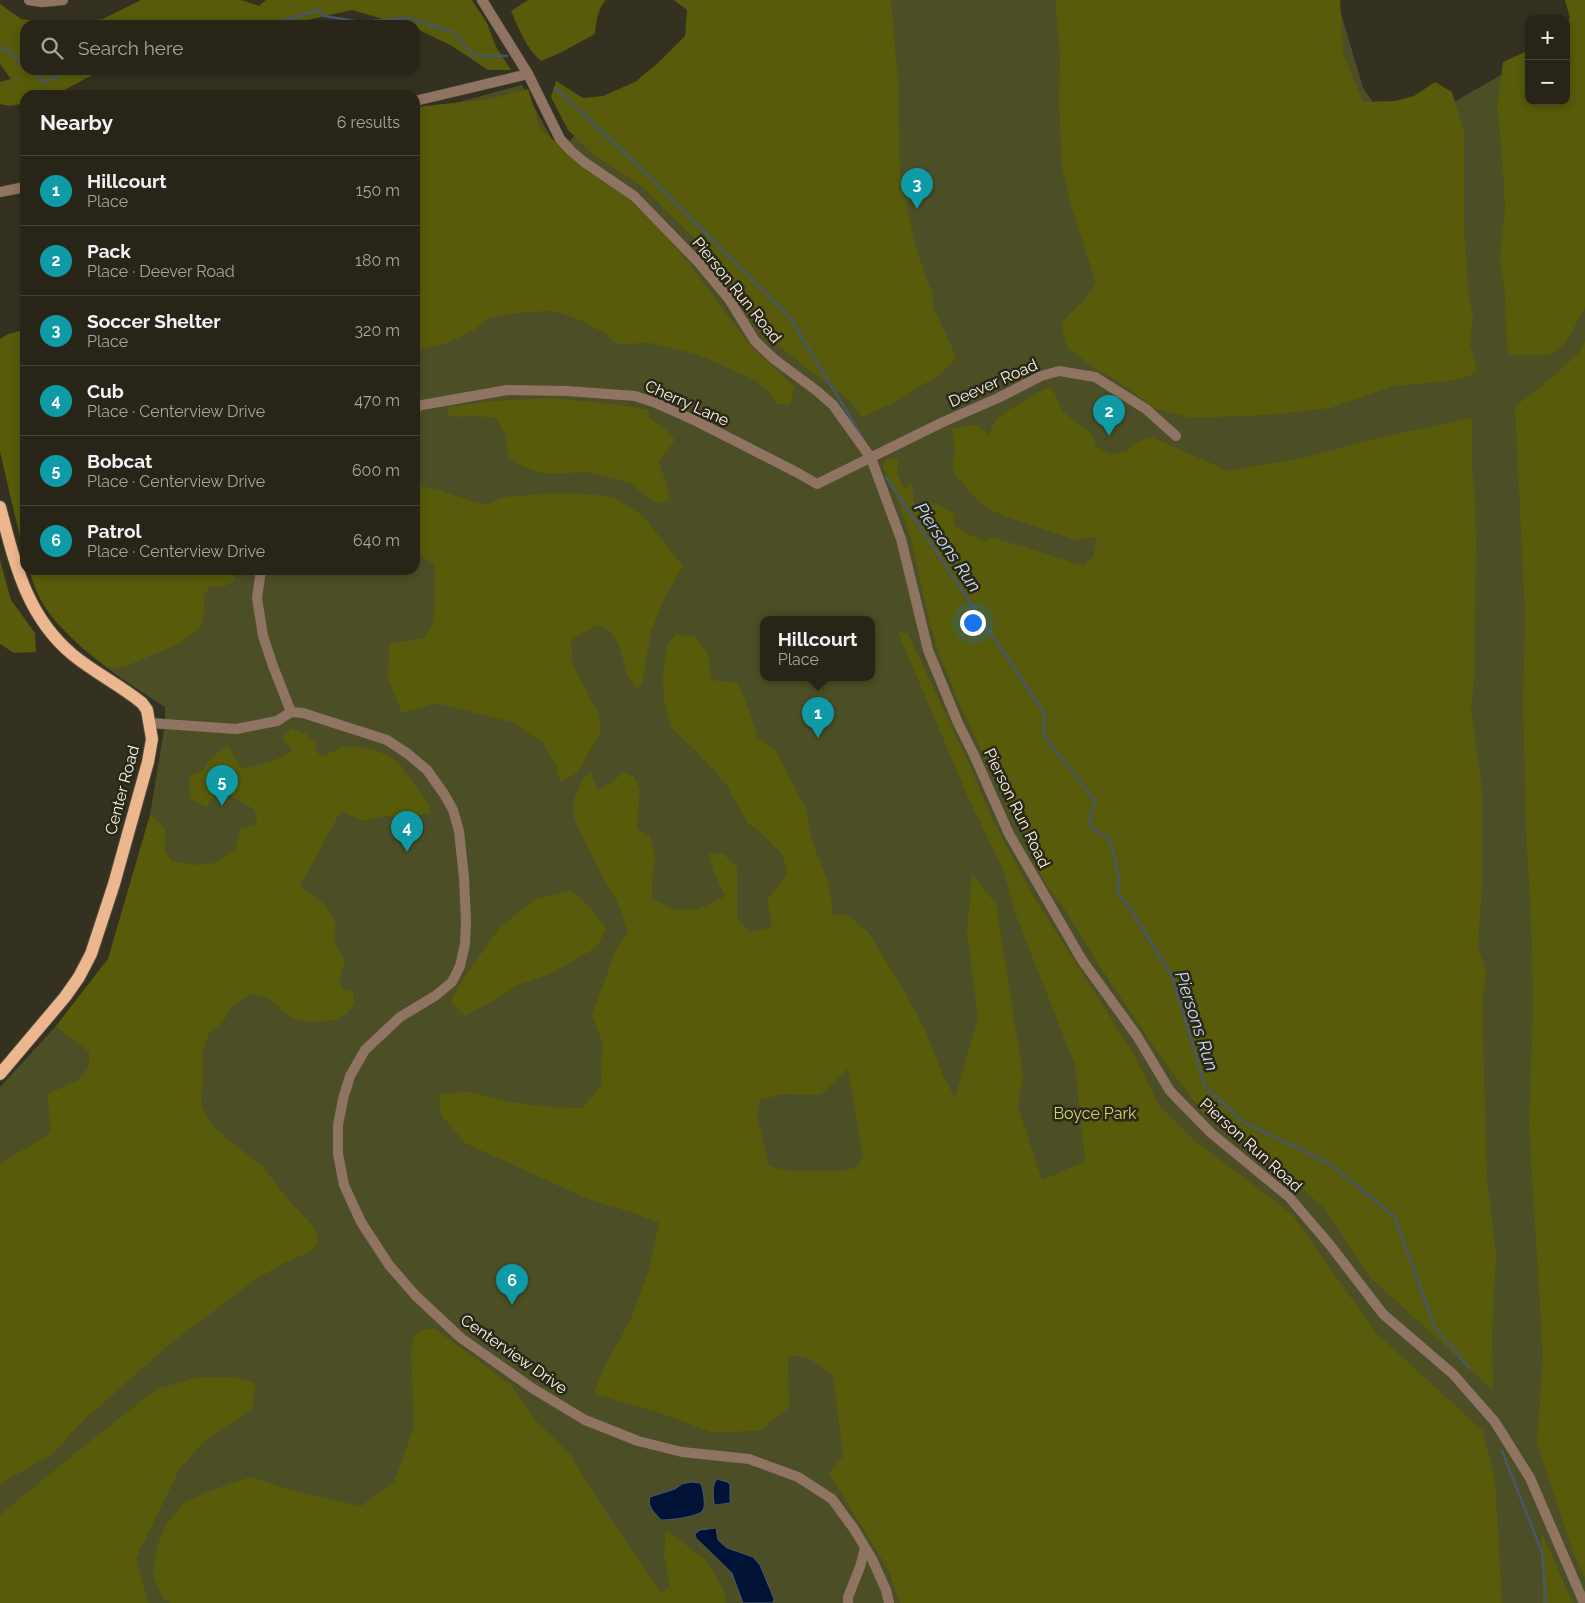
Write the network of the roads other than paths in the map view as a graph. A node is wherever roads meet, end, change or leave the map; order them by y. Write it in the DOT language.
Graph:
graph roads {
  1 [pos="29,0"];
  2 [pos="63,0"];
  3 [pos="482,0"];
  4 [pos="528,74"];
  5 [pos="420,100"];
  6 [pos="20,188"];
  7 [pos="0,192"];
  8 [pos="420,406"];
  9 [pos="1176,436"];
  10 [pos="871,458"];
  11 [pos="0,507"];
  12 [pos="260,575"];
  13 [pos="291,712"];
  14 [pos="150,723"];
  15 [pos="0,1074"];
  16 [pos="865,1548"];
  17 [pos="848,1603"];
  18 [pos="889,1603"];
  19 [pos="1584,1603"];
  1 -- 2 [label="street"];
  3 -- 4 [label="street, Pierson Run Road"];
  4 -- 5 [label="street"];
  4 -- 10 [label="street, Pierson Run Road"];
  6 -- 7 [label="street"];
  8 -- 10 [label="street, Cherry Lane"];
  9 -- 10 [label="street, Deever Road"];
  10 -- 19 [label="street, Pierson Run Road"];
  11 -- 14 [label="main road, Center Road"];
  12 -- 13 [label="street"];
  13 -- 14 [label="street"];
  13 -- 16 [label="street, Centerview Drive"];
  14 -- 15 [label="main road, Center Road"];
  16 -- 17 [label="street"];
  16 -- 18 [label="street, Centerview Drive"];
}
